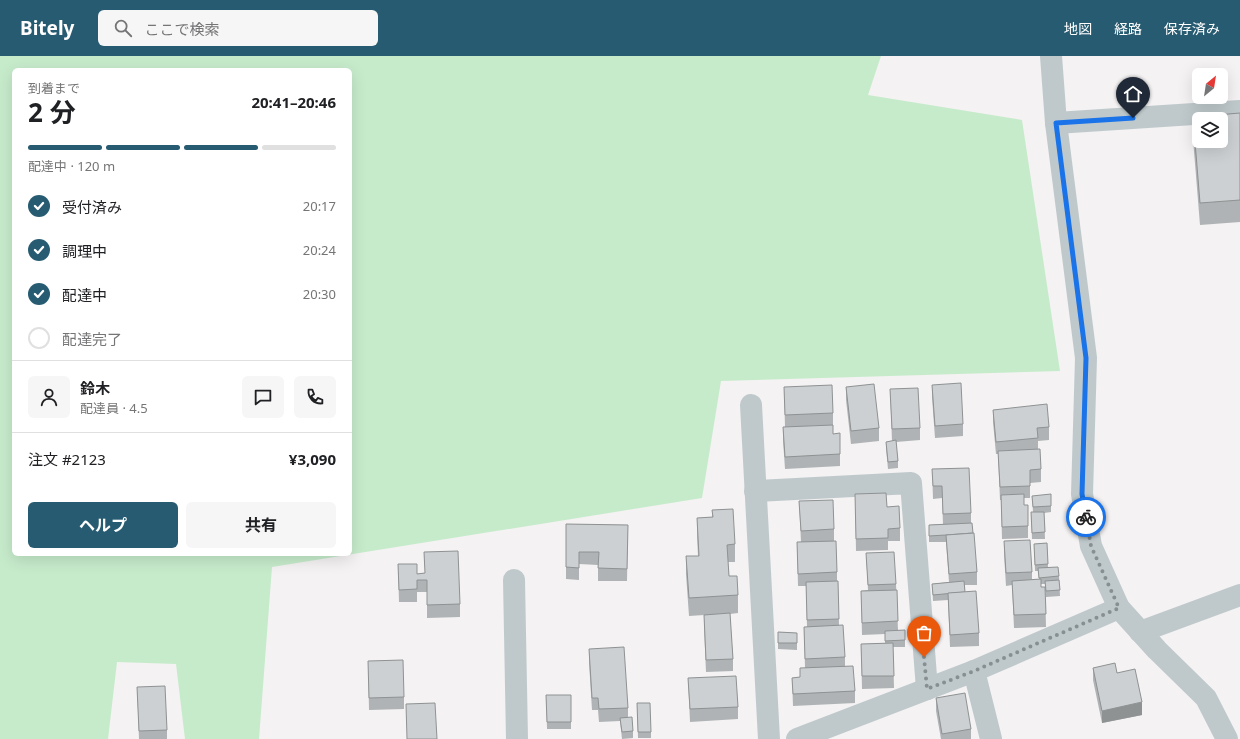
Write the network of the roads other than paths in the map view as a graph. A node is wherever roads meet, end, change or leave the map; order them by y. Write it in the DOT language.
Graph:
graph roads {
  1 [pos="1051,56"];
  2 [pos="1240,111"];
  3 [pos="1056,123"];
  4 [pos="751,405"];
  5 [pos="755,491"];
  6 [pos="514,580"];
  7 [pos="1240,595"];
  8 [pos="1119,608"];
  9 [pos="1140,632"];
  10 [pos="974,671"];
  11 [pos="927,689"];
  12 [pos="517,739"];
  13 [pos="769,739"];
  14 [pos="797,739"];
  15 [pos="991,739"];
  16 [pos="1227,739"];
  1 -- 3 [label="street"];
  2 -- 3 [label="street"];
  3 -- 8 [label="street"];
  4 -- 5 [label="street"];
  5 -- 11 [label="street"];
  5 -- 13 [label="street"];
  6 -- 12 [label="street"];
  7 -- 9 [label="street"];
  8 -- 9 [label="street"];
  8 -- 10 [label="street"];
  9 -- 16 [label="street"];
  10 -- 11 [label="street"];
  10 -- 15 [label="street"];
  11 -- 14 [label="street"];
}
